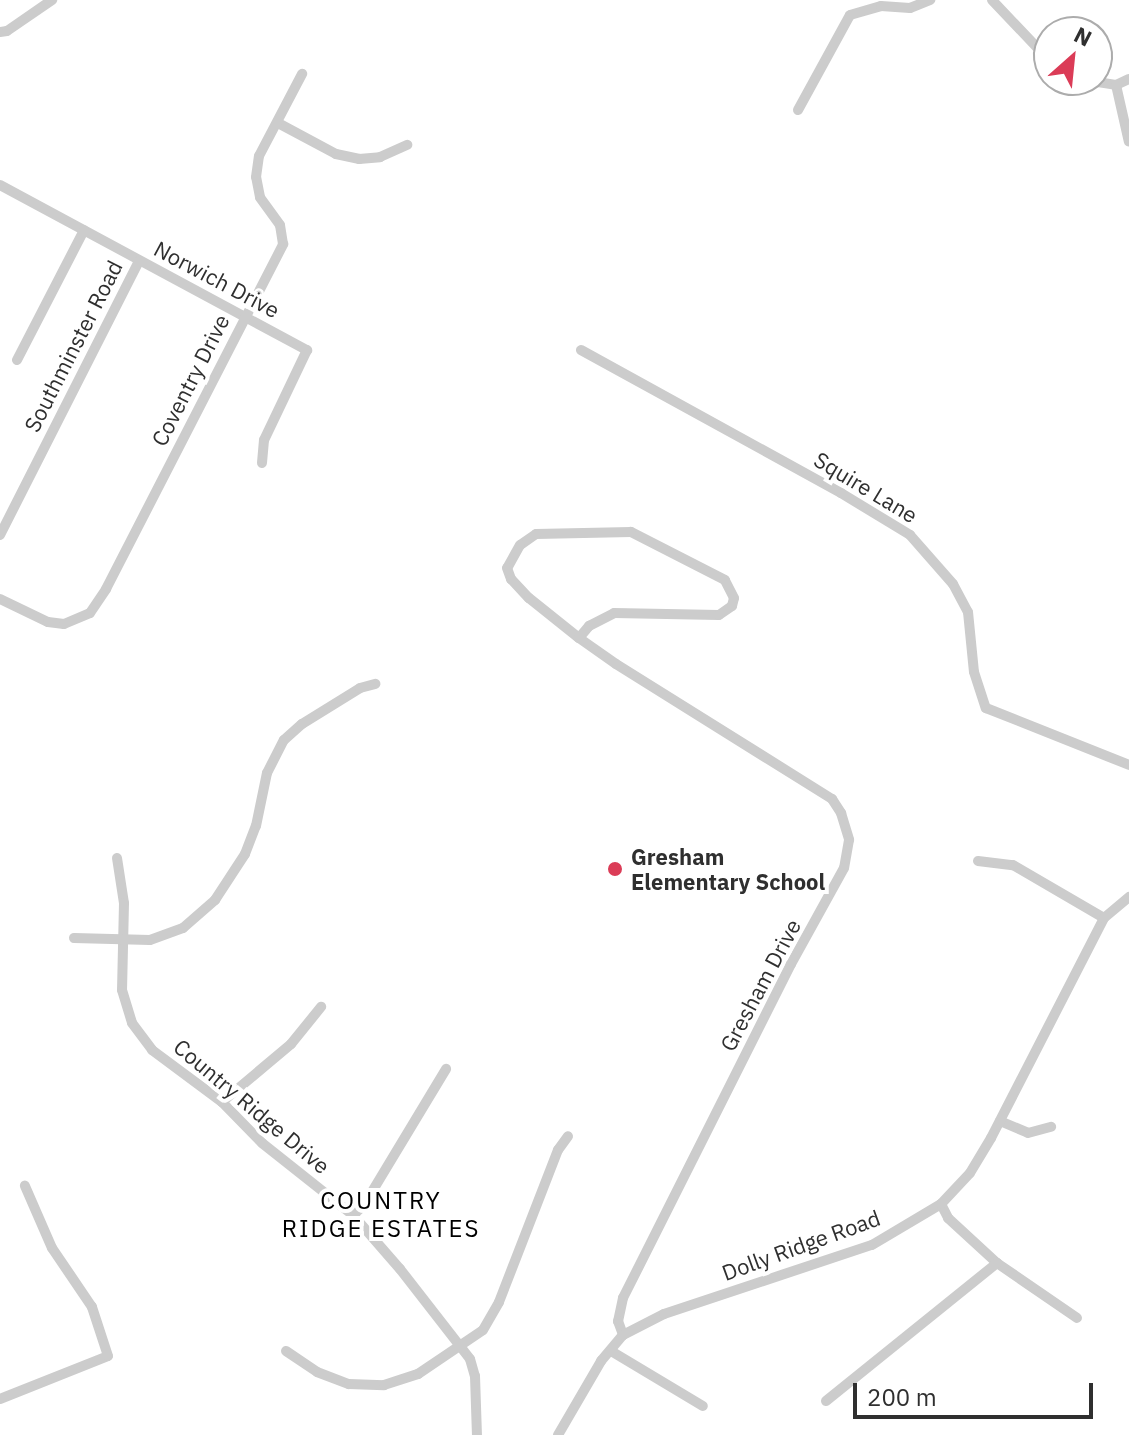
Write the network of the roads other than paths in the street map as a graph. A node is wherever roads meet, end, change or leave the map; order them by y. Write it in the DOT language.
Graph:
graph roads {
  1 [pos="52,0"];
  2 [pos="930,0"];
  3 [pos="992,0"];
  4 [pos="0,32"];
  5 [pos="1033,43"];
  6 [pos="302,74"];
  7 [pos="1129,79"];
  8 [pos="1113,85"];
  9 [pos="1116,85"];
  10 [pos="798,110"];
  11 [pos="278,123"];
  12 [pos="1129,142"];
  13 [pos="407,145"];
  14 [pos="0,185"];
  15 [pos="84,230"];
  16 [pos="139,261"];
  17 [pos="245,315"];
  18 [pos="581,350"];
  19 [pos="17,360"];
  20 [pos="262,463"];
  21 [pos="0,535"];
  22 [pos="0,599"];
  23 [pos="579,638"];
  24 [pos="375,684"];
  25 [pos="1129,765"];
  26 [pos="117,858"];
  27 [pos="978,861"];
  28 [pos="1129,897"];
  29 [pos="1104,918"];
  30 [pos="74,938"];
  31 [pos="123,940"];
  32 [pos="321,1007"];
  33 [pos="446,1069"];
  34 [pos="222,1102"];
  35 [pos="1000,1121"];
  36 [pos="1051,1127"];
  37 [pos="568,1136"];
  38 [pos="25,1186"];
  39 [pos="941,1204"];
  40 [pos="353,1215"];
  41 [pos="997,1263"];
  42 [pos="1077,1318"];
  43 [pos="623,1335"];
  44 [pos="459,1346"];
  45 [pos="286,1351"];
  46 [pos="611,1351"];
  47 [pos="0,1399"];
  48 [pos="826,1401"];
  49 [pos="703,1406"];
  50 [pos="477,1435"];
  51 [pos="558,1435"];
  1 -- 4 [label="street"];
  2 -- 10 [label="street"];
  3 -- 5 [label="street"];
  6 -- 11 [label="street, Coventry Drive"];
  7 -- 9 [label="street"];
  8 -- 9 [label="street"];
  9 -- 12 [label="street"];
  11 -- 13 [label="street"];
  11 -- 17 [label="street, Coventry Drive"];
  14 -- 15 [label="street, Norwich Drive"];
  15 -- 16 [label="street, Norwich Drive"];
  15 -- 19 [label="street"];
  16 -- 17 [label="street, Norwich Drive"];
  16 -- 21 [label="street, Southminster Road"];
  17 -- 20 [label="street, Norwich Drive"];
  17 -- 22 [label="street, Coventry Drive"];
  18 -- 25 [label="street, Squire Lane"];
  23 -- 23 [label="street, Gresham Drive"];
  23 -- 43 [label="street, Gresham Drive"];
  24 -- 31 [label="street"];
  26 -- 31 [label="street, Country Ridge Drive"];
  27 -- 29 [label="street"];
  28 -- 29 [label="street, Dolly Ridge Road"];
  29 -- 35 [label="street, Dolly Ridge Road"];
  30 -- 31 [label="street"];
  31 -- 34 [label="street, Country Ridge Drive"];
  32 -- 34 [label="street"];
  33 -- 40 [label="street"];
  34 -- 40 [label="street, Country Ridge Drive"];
  35 -- 36 [label="street"];
  35 -- 39 [label="street, Dolly Ridge Road"];
  37 -- 44 [label="street"];
  38 -- 47 [label="street"];
  39 -- 41 [label="street"];
  39 -- 43 [label="street, Dolly Ridge Road"];
  40 -- 44 [label="street, Country Ridge Drive"];
  41 -- 42 [label="street"];
  41 -- 48 [label="street"];
  43 -- 46 [label="street, Dolly Ridge Road"];
  44 -- 45 [label="street"];
  44 -- 50 [label="street, Country Ridge Drive"];
  46 -- 49 [label="street"];
  46 -- 51 [label="street, Dolly Ridge Road"];
}
